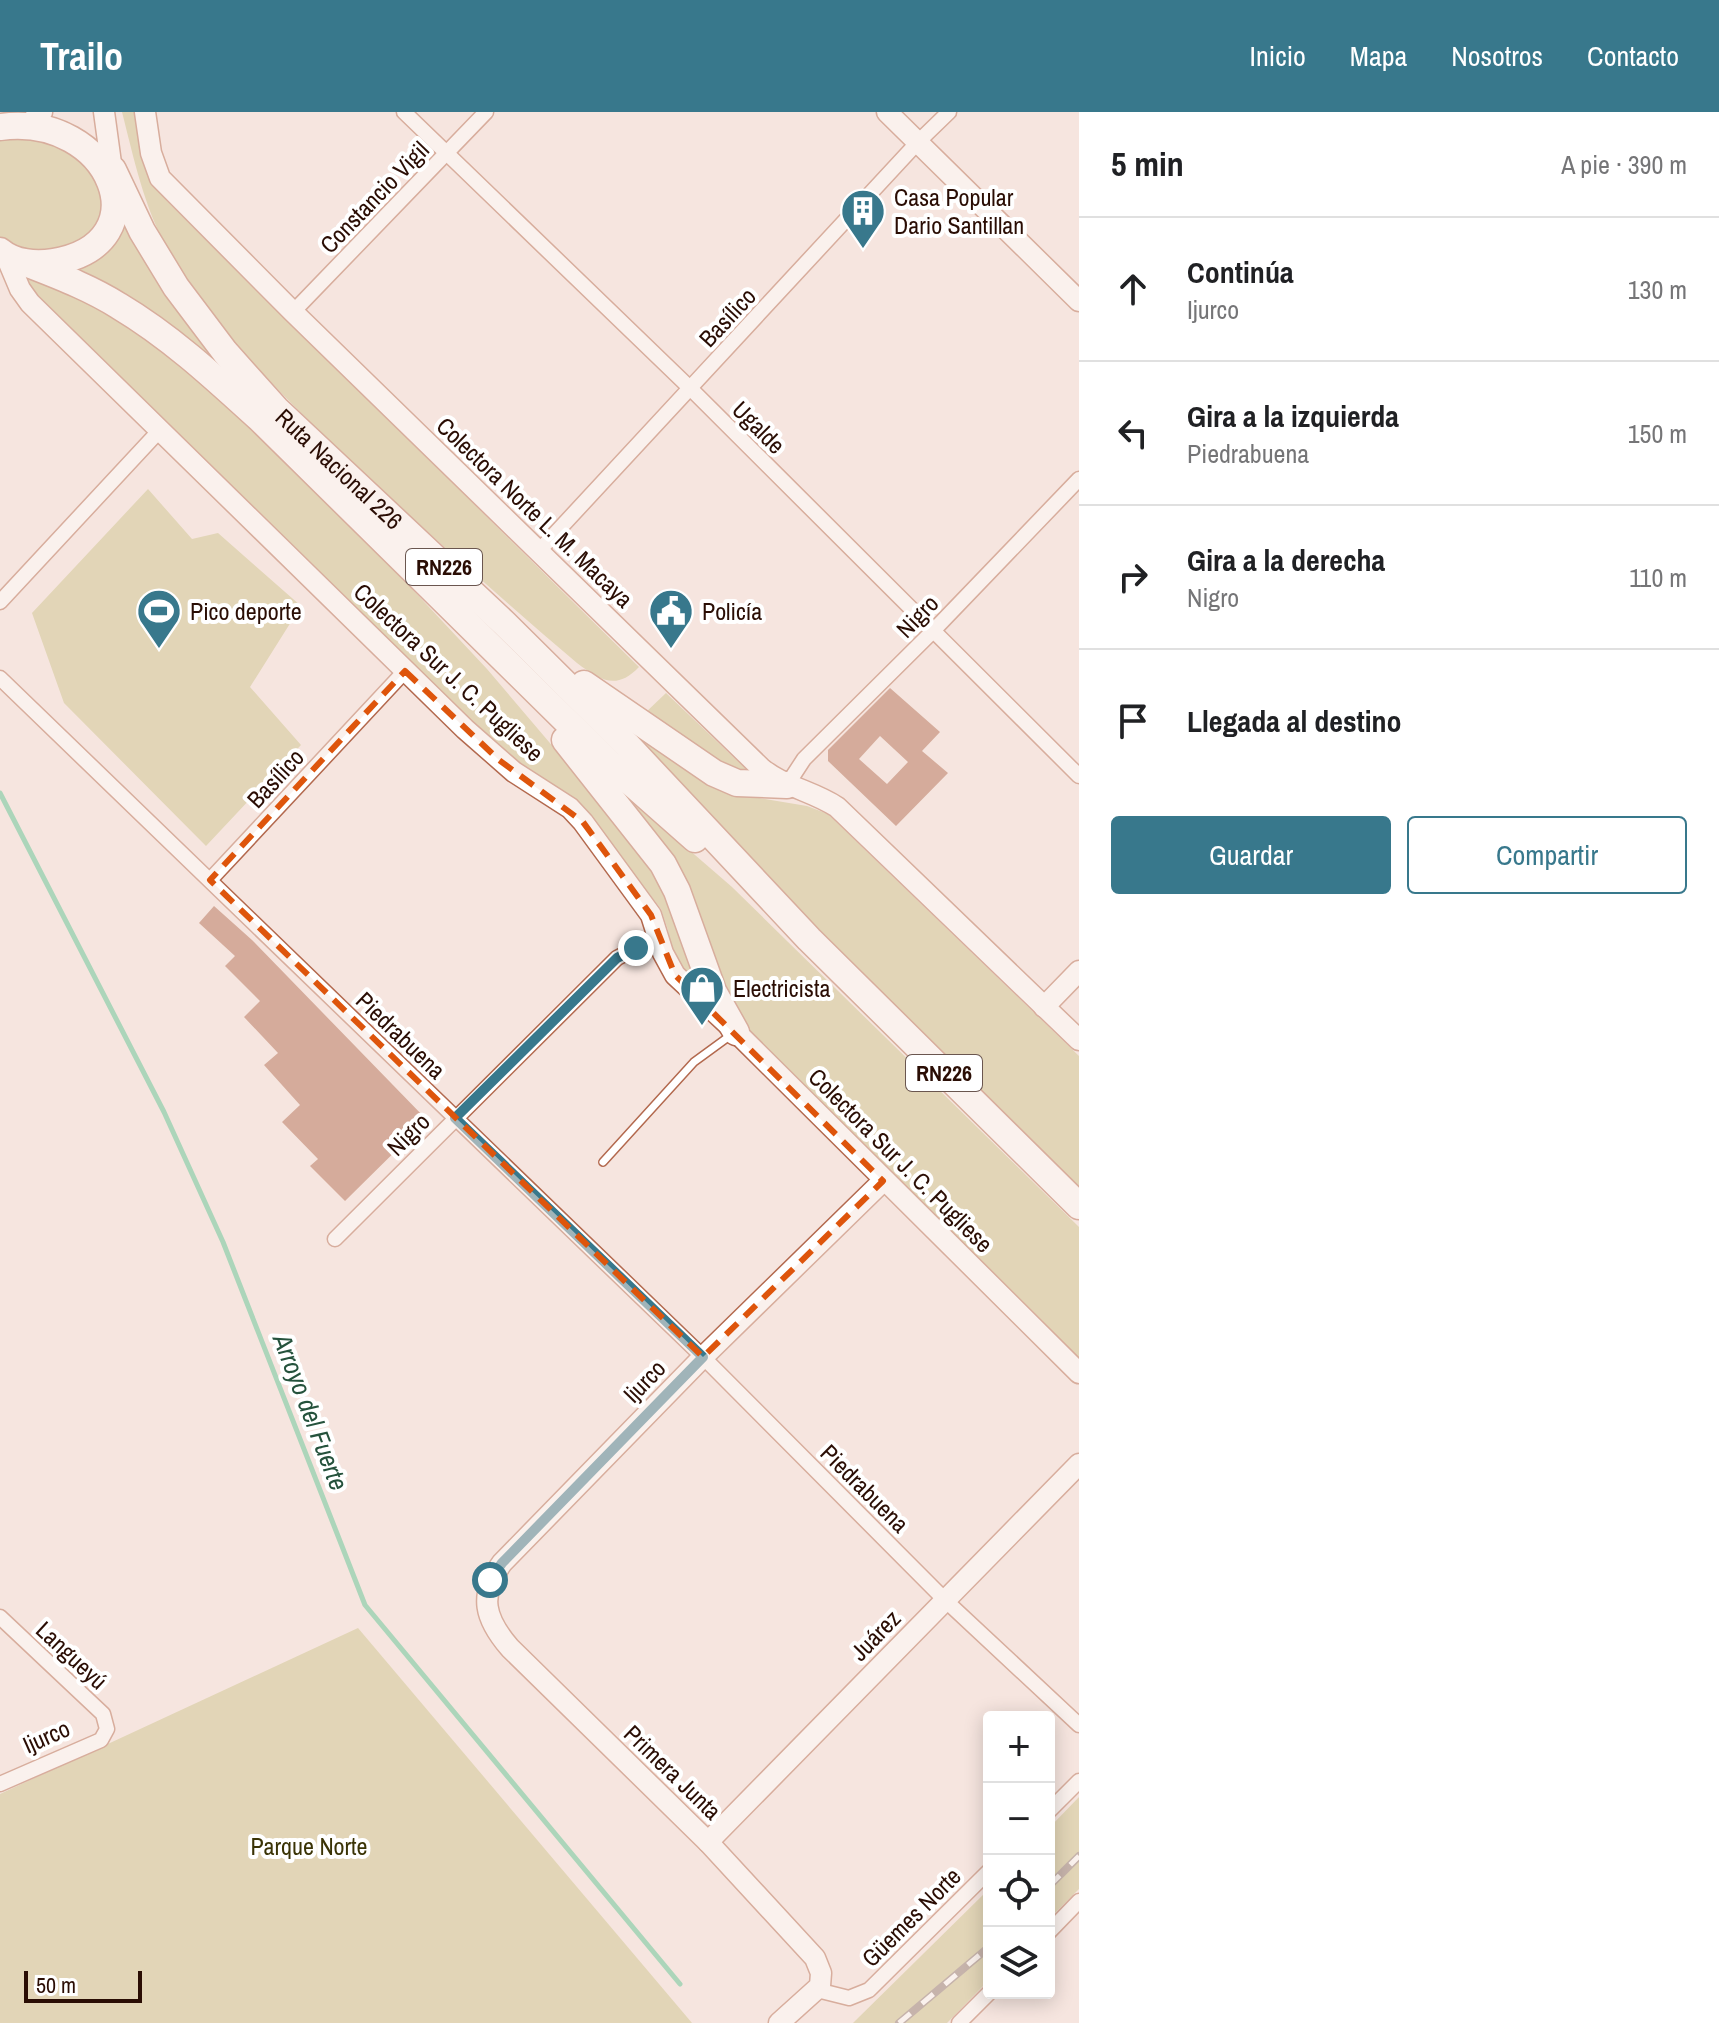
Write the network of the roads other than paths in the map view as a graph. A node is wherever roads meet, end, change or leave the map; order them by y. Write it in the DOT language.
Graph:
graph roads {
  1 [pos="104,112"];
  2 [pos="145,112"];
  3 [pos="404,112"];
  4 [pos="486,112"];
  5 [pos="887,112"];
  6 [pos="949,112"];
  7 [pos="30,114"];
  8 [pos="0,127"];
  9 [pos="918,142"];
  10 [pos="447,153"];
  11 [pos="112,166"];
  12 [pos="6,255"];
  13 [pos="1079,301"];
  14 [pos="293,312"];
  15 [pos="691,389"];
  16 [pos="160,430"];
  17 [pos="1079,479"];
  18 [pos="538,552"];
  19 [pos="0,602"];
  20 [pos="932,632"];
  21 [pos="496,633"];
  22 [pos="405,671"];
  23 [pos="0,678"];
  24 [pos="1079,776"];
  25 [pos="787,785"];
  26 [pos="210,880"];
  27 [pos="659,941"];
  28 [pos="1079,971"];
  29 [pos="1044,1007"];
  30 [pos="736,1032"];
  31 [pos="1079,1040"];
  32 [pos="455,1118"];
  33 [pos="603,1162"];
  34 [pos="883,1181"];
  35 [pos="1079,1206"];
  36 [pos="335,1239"];
  37 [pos="703,1357"];
  38 [pos="1079,1373"];
  39 [pos="1079,1464"];
  40 [pos="486,1591"];
  41 [pos="945,1600"];
  42 [pos="0,1617"];
  43 [pos="1079,1725"];
  44 [pos="107,1729"];
  45 [pos="1079,1781"];
  46 [pos="0,1784"];
  47 [pos="1055,1805"];
  48 [pos="708,1842"];
  49 [pos="983,1877"];
  50 [pos="1079,1901"];
  51 [pos="1054,1927"];
  52 [pos="817,1990"];
  53 [pos="983,1999"];
  54 [pos="788,2021"];
  55 [pos="959,2023"];
  1 -- 11 [label="street"];
  2 -- 14 [label="street, Colectora Norte L. M. Macaya"];
  3 -- 10 [label="street, Ugalde"];
  4 -- 10 [label="street, Constancio Vigil"];
  5 -- 9 [label="street"];
  6 -- 9 [label="street, Basílico"];
  7 -- 8 [label="highway, Ruta Nacional 226 / RN226"];
  7 -- 11 [label="highway, Ruta Nacional 226 / RN226"];
  9 -- 13 [label="street"];
  9 -- 15 [label="street, Basílico"];
  10 -- 14 [label="street, Constancio Vigil"];
  10 -- 15 [label="street, Ugalde"];
  11 -- 12 [label="highway"];
  11 -- 21 [label="highway, Ruta Nacional 226 / RN226"];
  12 -- 16 [label="street, Colectora Sur J. C. Pugliese"];
  12 -- 21 [label="highway, Ruta Nacional 226 / RN226"];
  14 -- 18 [label="street, Colectora Norte L. M. Macaya"];
  15 -- 18 [label="street, Basílico"];
  15 -- 20 [label="street, Ugalde"];
  16 -- 19 [label="street"];
  16 -- 22 [label="street, Colectora Sur J. C. Pugliese"];
  17 -- 20 [label="street, Nigro"];
  18 -- 25 [label="street, Colectora Norte L. M. Macaya"];
  20 -- 24 [label="street, Ugalde"];
  20 -- 25 [label="street, Nigro"];
  21 -- 25 [label="highway"];
  21 -- 30 [label="highway"];
  21 -- 35 [label="highway, Ruta Nacional 226 / RN226"];
  22 -- 26 [label="street, Basílico"];
  22 -- 27 [label="street, Colectora Sur J. C. Pugliese"];
  23 -- 26 [label="street, Piedrabuena"];
  25 -- 29 [label="street, Colectora Norte L. M. Macaya"];
  26 -- 32 [label="street, Piedrabuena"];
  27 -- 30 [label="street, Colectora Sur J. C. Pugliese"];
  27 -- 32 [label="street, Nigro"];
  28 -- 29 [label="street"];
  29 -- 31 [label="street, Colectora Norte L. M. Macaya"];
  30 -- 33 [label="lane"];
  30 -- 34 [label="street, Colectora Sur J. C. Pugliese"];
  32 -- 36 [label="street, Nigro"];
  32 -- 37 [label="street, Piedrabuena"];
  34 -- 37 [label="street, Ijurco"];
  34 -- 38 [label="street, Colectora Sur J. C. Pugliese"];
  37 -- 40 [label="street, Ijurco"];
  37 -- 41 [label="street, Piedrabuena"];
  39 -- 41 [label="street, Juárez"];
  40 -- 48 [label="street, Primera Junta"];
  41 -- 43 [label="street, Piedrabuena"];
  41 -- 48 [label="street, Juárez"];
  42 -- 44 [label="street, Langueyú"];
  44 -- 46 [label="street, Ijurco"];
  45 -- 47 [label="street"];
  48 -- 52 [label="street, Primera Junta"];
  49 -- 52 [label="street, Güemes Norte"];
  50 -- 51 [label="street"];
  52 -- 54 [label="street"];
  53 -- 55 [label="street"];
}
